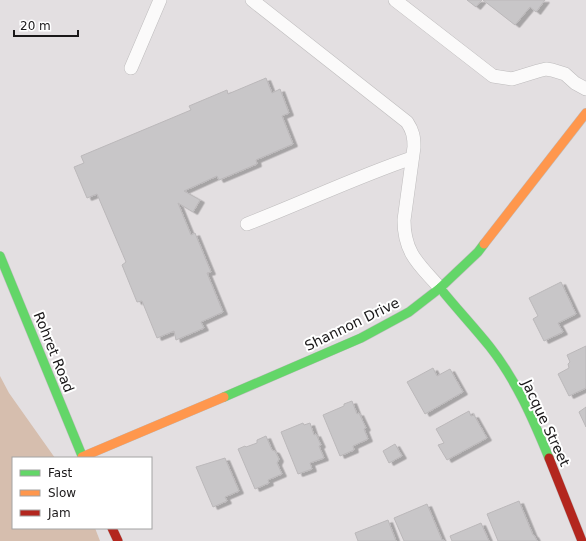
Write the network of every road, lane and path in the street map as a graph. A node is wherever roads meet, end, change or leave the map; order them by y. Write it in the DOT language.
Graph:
graph roads {
  1 [pos="160,0"];
  2 [pos="252,0"];
  3 [pos="394,0"];
  4 [pos="131,68"];
  5 [pos="586,89"];
  6 [pos="586,113"];
  7 [pos="412,158"];
  8 [pos="247,224"];
  9 [pos="0,256"];
  10 [pos="440,288"];
  11 [pos="83,457"];
  12 [pos="112,529"];
  13 [pos="118,541"];
  14 [pos="582,541"];
  1 -- 4 [label="lane"];
  2 -- 7 [label="lane"];
  3 -- 5 [label="lane"];
  6 -- 10 [label="street, Shannon Drive"];
  7 -- 8 [label="lane"];
  7 -- 10 [label="lane"];
  9 -- 11 [label="street, Rohret Road"];
  10 -- 11 [label="street, Shannon Drive"];
  10 -- 14 [label="street, Jacque Street"];
  12 -- 13 [label="street"];
}
